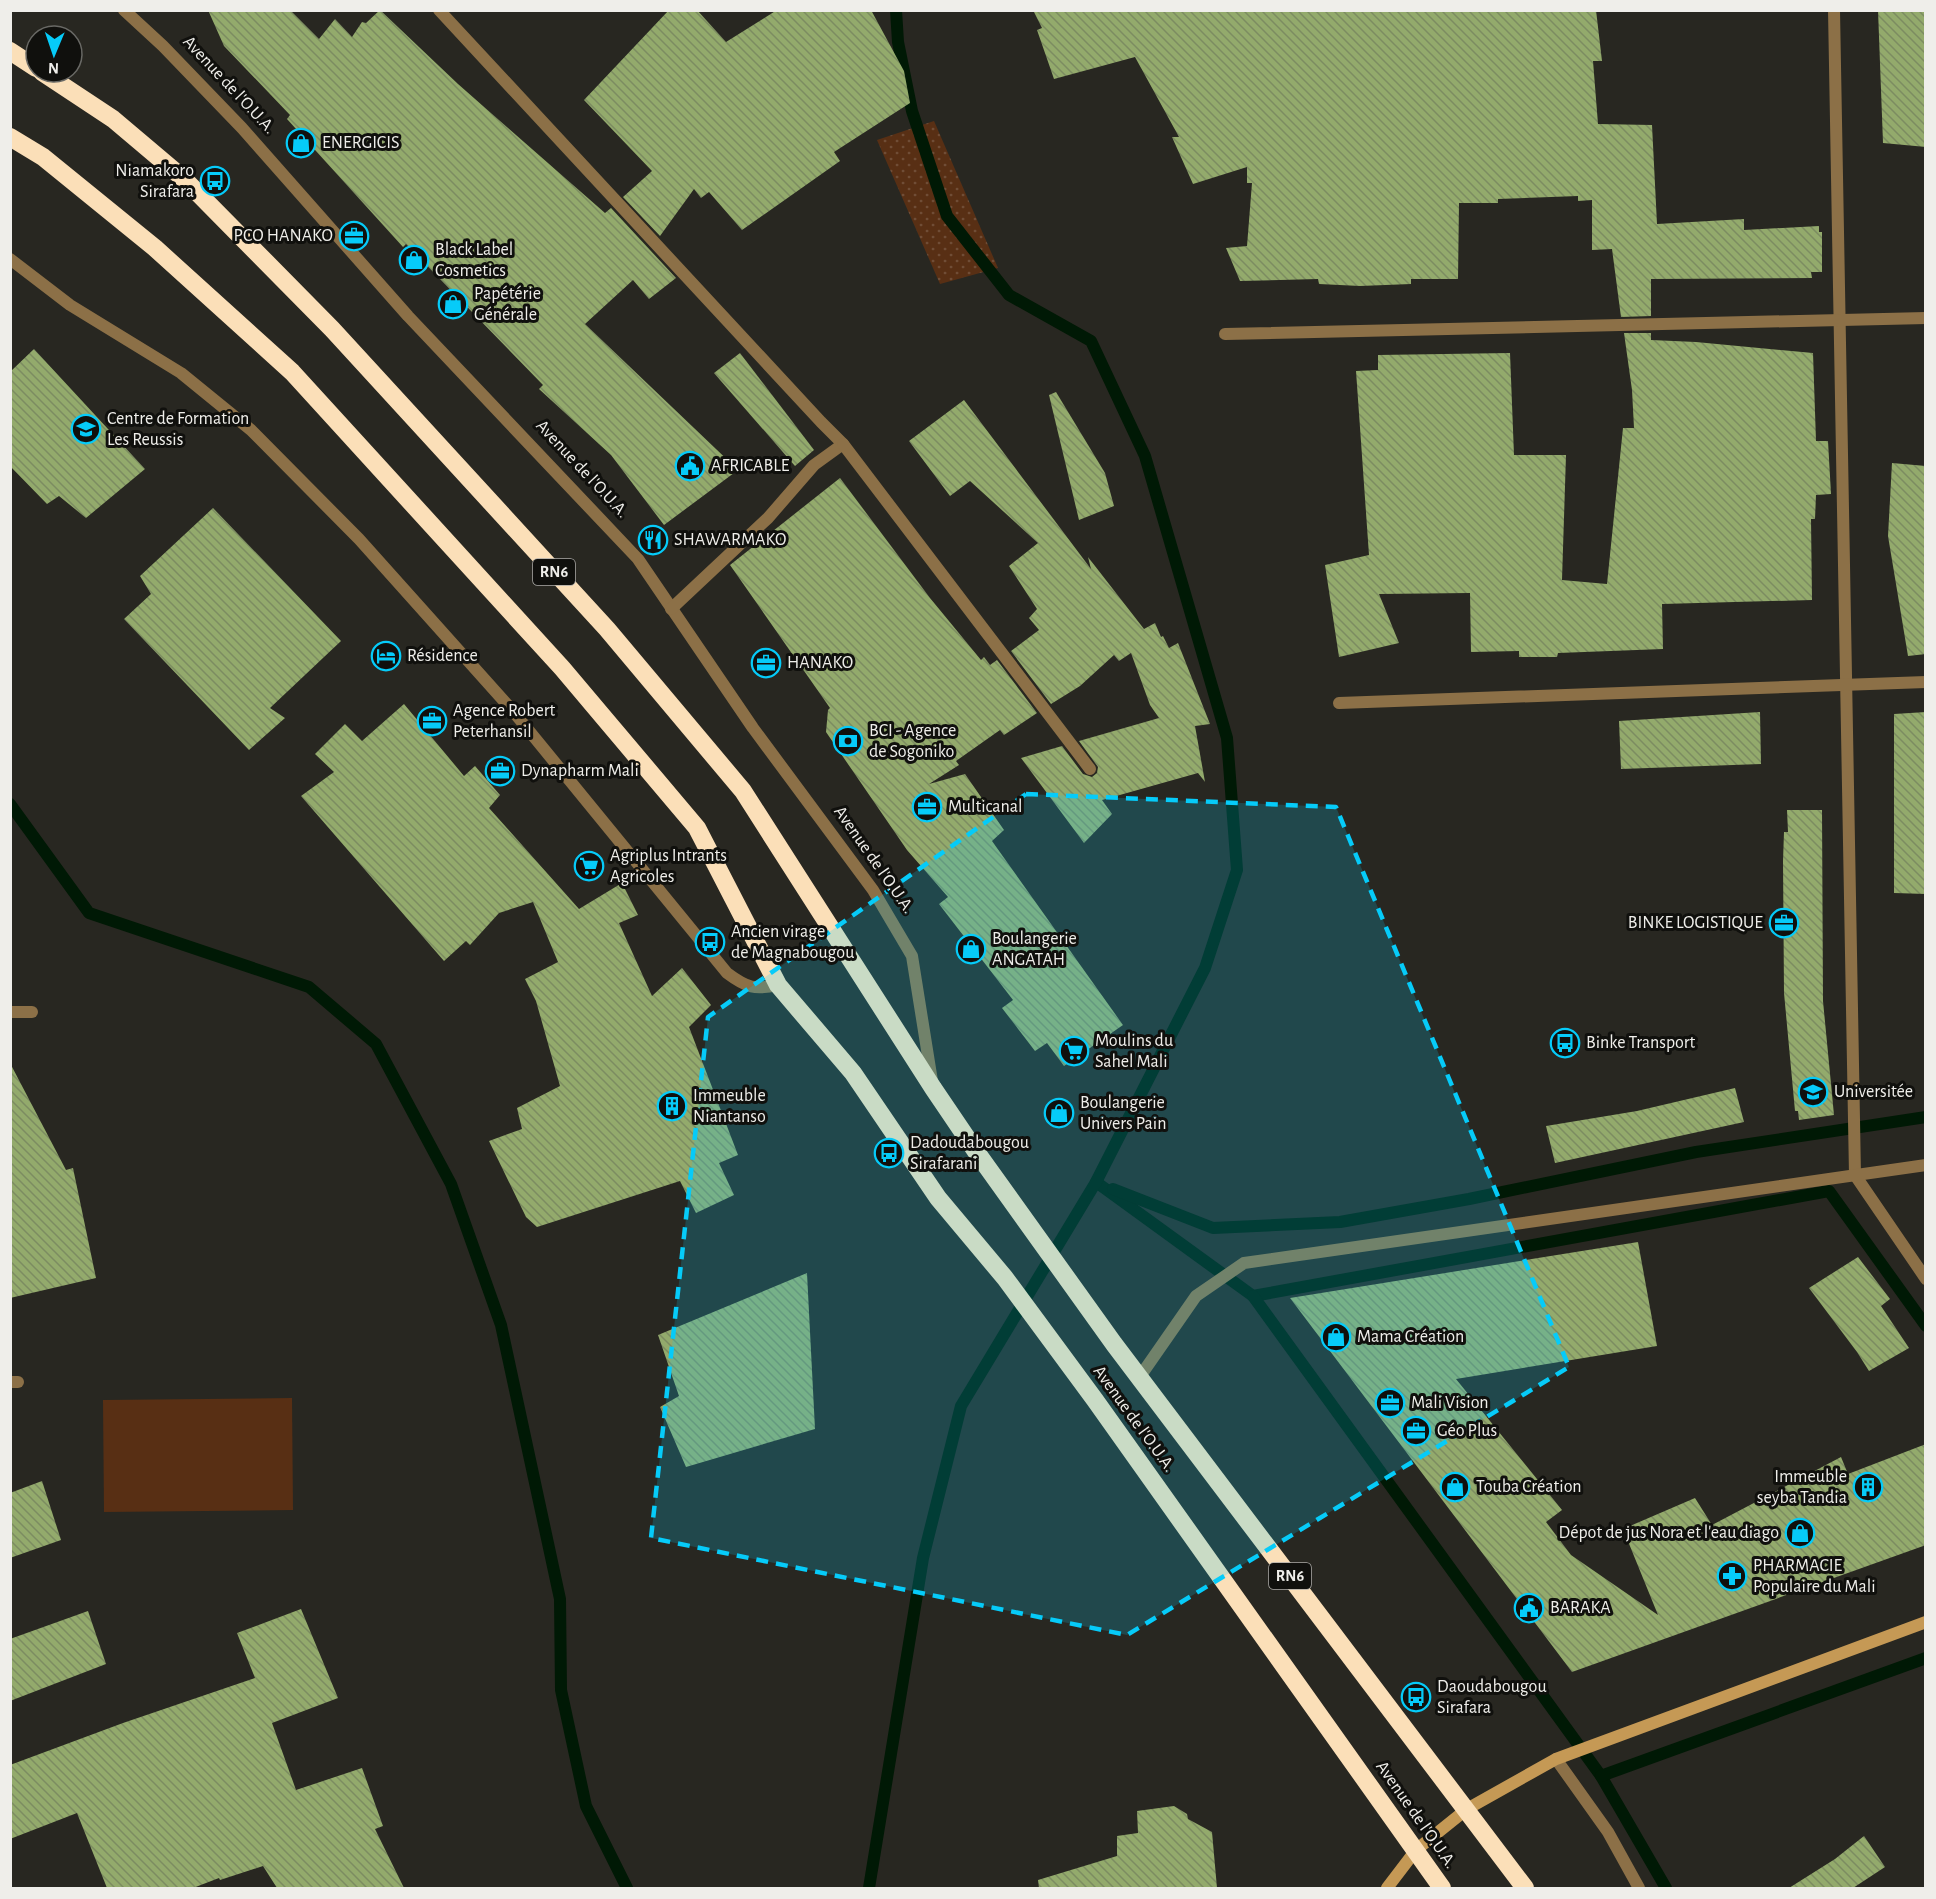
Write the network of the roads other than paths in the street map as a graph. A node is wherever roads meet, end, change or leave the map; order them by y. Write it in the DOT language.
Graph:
graph roads {
  1 [pos="124,10"];
  2 [pos="439,10"];
  3 [pos="1834,10"];
  4 [pos="10,51"];
  5 [pos="24,60"];
  6 [pos="61,84"];
  7 [pos="10,136"];
  8 [pos="10,259"];
  9 [pos="1926,318"];
  10 [pos="1839,320"];
  11 [pos="1225,333"];
  12 [pos="843,444"];
  13 [pos="671,609"];
  14 [pos="1926,682"];
  15 [pos="1846,685"];
  16 [pos="1339,703"];
  17 [pos="1090,770"];
  18 [pos="778,985"];
  19 [pos="10,1012"];
  20 [pos="32,1012"];
  21 [pos="933,1088"];
  22 [pos="1926,1165"];
  23 [pos="1855,1175"];
  24 [pos="1926,1279"];
  25 [pos="1139,1378"];
  26 [pos="1926,1622"];
  27 [pos="1556,1760"];
  28 [pos="1467,1809"];
  29 [pos="1416,1850"];
  30 [pos="1387,1888"];
  31 [pos="1442,1888"];
  32 [pos="1526,1888"];
  33 [pos="1639,1888"];
  1 -- 13 [label="street, Avenue de l'O.U.A."];
  2 -- 12 [label="street"];
  3 -- 10 [label="street"];
  4 -- 5 [label="highway"];
  6 -- 21 [label="highway, Avenue de l'O.U.A. / RN6"];
  7 -- 18 [label="highway, Avenue de l'O.U.A."];
  8 -- 18 [label="street"];
  9 -- 10 [label="street"];
  10 -- 11 [label="street"];
  10 -- 15 [label="street"];
  12 -- 13 [label="street"];
  12 -- 17 [label="street"];
  13 -- 21 [label="street, Avenue de l'O.U.A."];
  14 -- 15 [label="street"];
  15 -- 16 [label="street"];
  15 -- 23 [label="street"];
  18 -- 29 [label="highway, Avenue de l'O.U.A."];
  19 -- 20 [label="street"];
  21 -- 25 [label="highway, Avenue de l'O.U.A. / RN6"];
  22 -- 23 [label="street"];
  23 -- 24 [label="street"];
  23 -- 25 [label="street"];
  25 -- 28 [label="highway, Avenue de l'O.U.A. / RN6"];
  26 -- 27 [label="street"];
  27 -- 28 [label="street"];
  27 -- 33 [label="street"];
  28 -- 29 [label="street"];
  28 -- 32 [label="highway, Avenue de l'O.U.A. / RN6"];
  29 -- 30 [label="street"];
  29 -- 31 [label="highway, Avenue de l'O.U.A."];
}
